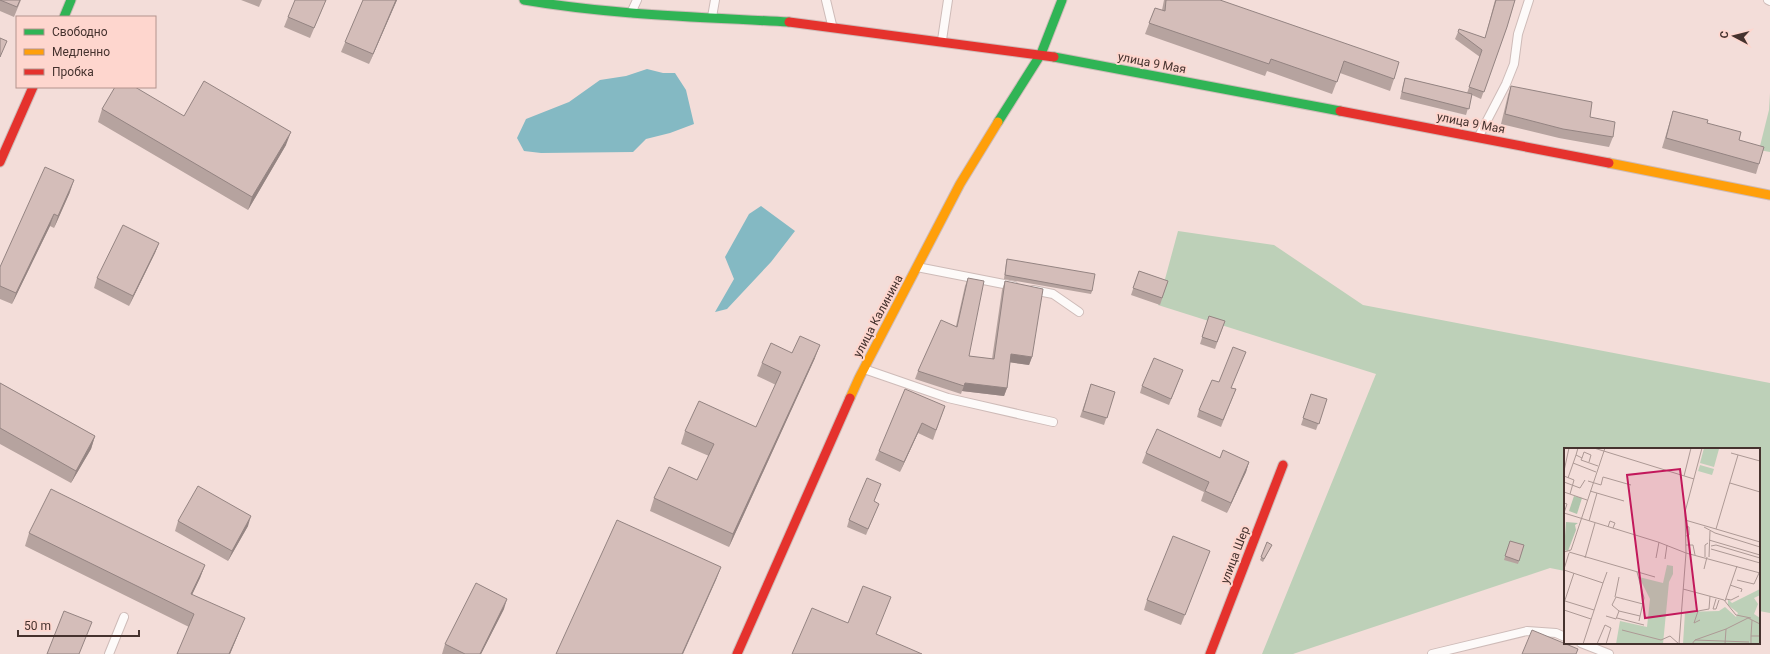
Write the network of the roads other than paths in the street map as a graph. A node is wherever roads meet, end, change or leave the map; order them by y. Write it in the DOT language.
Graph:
graph roads {
  1 [pos="71,0"];
  2 [pos="524,0"];
  3 [pos="637,0"];
  4 [pos="715,0"];
  5 [pos="826,0"];
  6 [pos="948,0"];
  7 [pos="1062,0"];
  8 [pos="1529,0"];
  9 [pos="631,14"];
  10 [pos="64,16"];
  11 [pos="712,17"];
  12 [pos="832,26"];
  13 [pos="942,40"];
  14 [pos="1040,54"];
  15 [pos="33,88"];
  16 [pos="1479,137"];
  17 [pos="0,162"];
  18 [pos="1770,195"];
  19 [pos="917,267"];
  20 [pos="1079,312"];
  21 [pos="863,368"];
  22 [pos="1053,422"];
  23 [pos="1283,465"];
  24 [pos="124,617"];
  25 [pos="1564,637"];
  26 [pos="1583,644"];
  27 [pos="108,654"];
  28 [pos="737,654"];
  29 [pos="1210,654"];
  30 [pos="1432,654"];
  31 [pos="1607,654"];
  1 -- 10 [label="main road"];
  2 -- 9 [label="main road, улица 9 Мая"];
  3 -- 9 [label="lane"];
  4 -- 11 [label="lane"];
  5 -- 12 [label="lane"];
  6 -- 13 [label="lane"];
  7 -- 14 [label="main road, улица Калинина"];
  8 -- 16 [label="lane"];
  9 -- 11 [label="main road, улица 9 Мая"];
  11 -- 12 [label="main road, улица 9 Мая"];
  12 -- 13 [label="main road, улица 9 Мая"];
  13 -- 14 [label="main road, улица 9 Мая"];
  14 -- 16 [label="main road, улица 9 Мая"];
  14 -- 19 [label="main road, улица Калинина"];
  15 -- 17 [label="main road"];
  16 -- 18 [label="main road, улица 9 Мая"];
  19 -- 20 [label="lane"];
  19 -- 21 [label="main road, улица Калинина"];
  21 -- 22 [label="lane"];
  21 -- 28 [label="main road, улица Калинина"];
  23 -- 29 [label="main road, улица Шер"];
  24 -- 27 [label="lane"];
  25 -- 30 [label="lane"];
  26 -- 31 [label="lane"];
}
